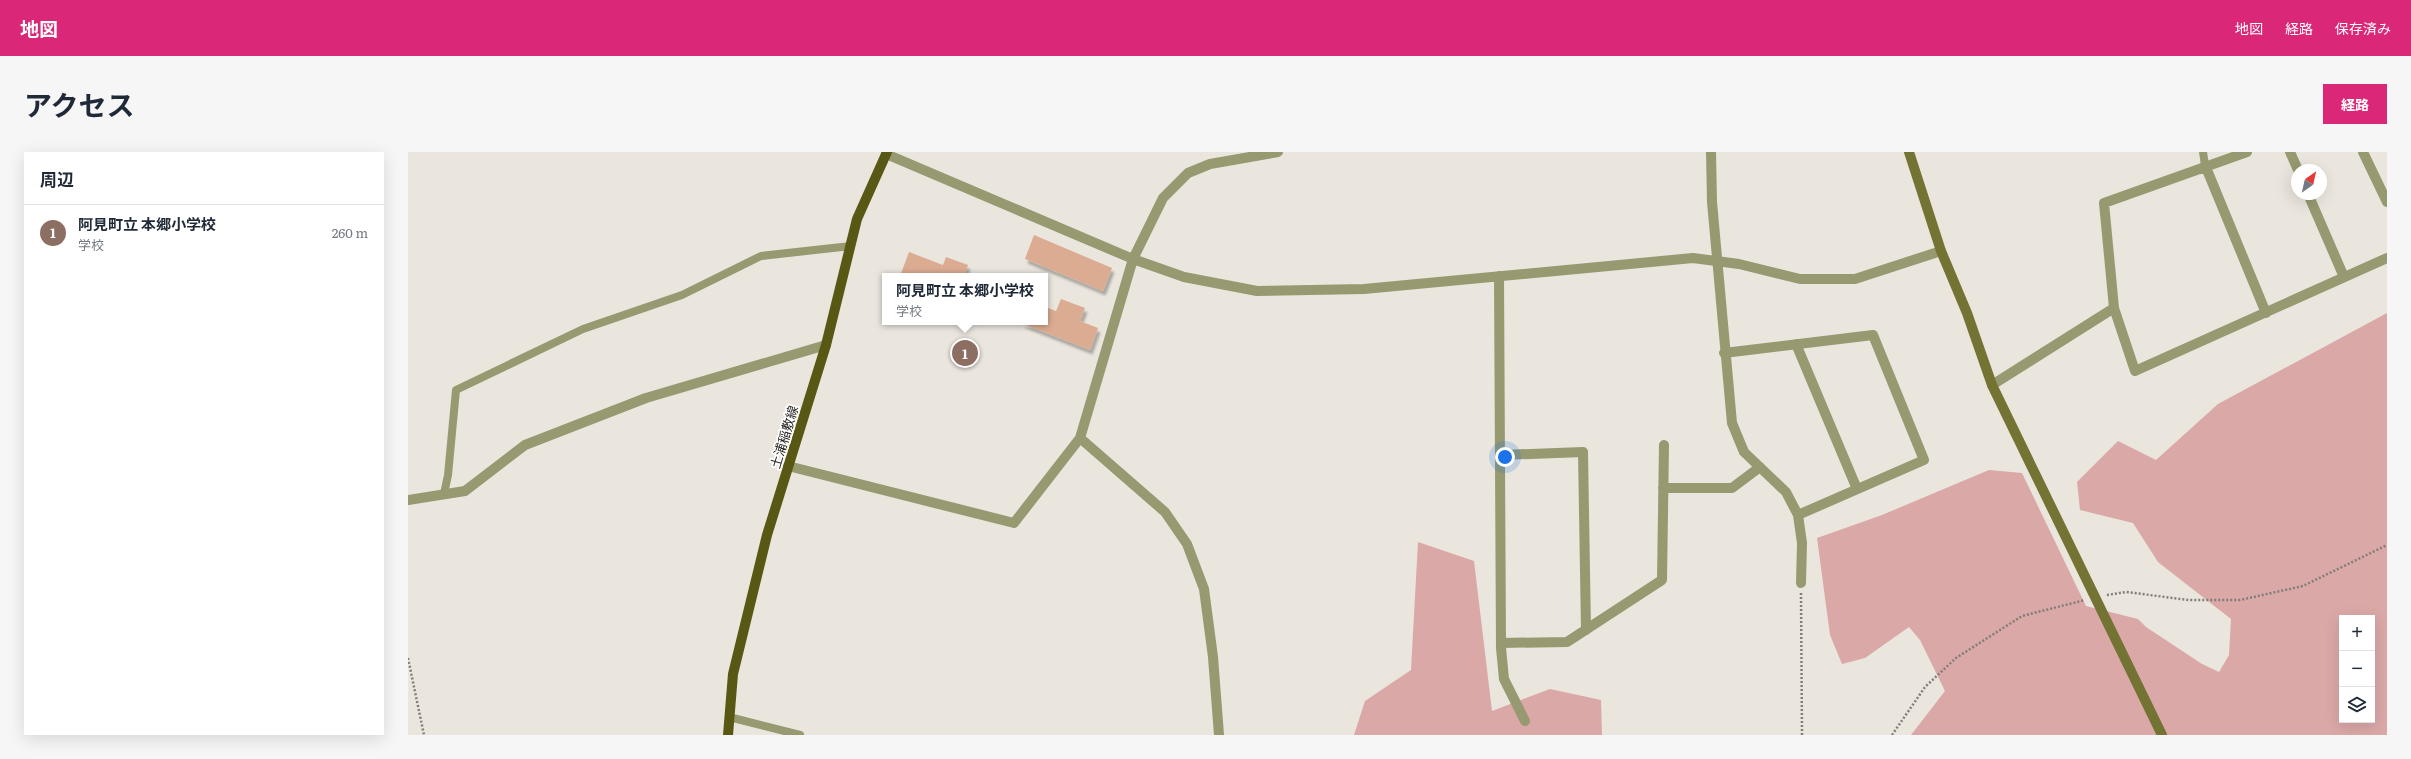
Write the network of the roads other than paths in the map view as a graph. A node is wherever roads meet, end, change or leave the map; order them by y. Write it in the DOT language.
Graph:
graph roads {
  1 [pos="1278,152"];
  2 [pos="1711,152"];
  3 [pos="1909,152"];
  4 [pos="2203,152"];
  5 [pos="2247,152"];
  6 [pos="2290,152"];
  7 [pos="2364,152"];
  8 [pos="886,153"];
  9 [pos="2295,164"];
  10 [pos="2205,165"];
  11 [pos="2311,200"];
  12 [pos="2387,202"];
  13 [pos="851,246"];
  14 [pos="1941,251"];
  15 [pos="2387,258"];
  16 [pos="1133,259"];
  17 [pos="1718,262"];
  18 [pos="1499,276"];
  19 [pos="2344,277"];
  20 [pos="2114,308"];
  21 [pos="2266,313"];
  22 [pos="1796,344"];
  23 [pos="826,345"];
  24 [pos="1724,353"];
  25 [pos="1992,385"];
  26 [pos="1080,438"];
  27 [pos="1664,445"];
  28 [pos="1501,455"];
  29 [pos="788,466"];
  30 [pos="1760,467"];
  31 [pos="1663,488"];
  32 [pos="1857,489"];
  33 [pos="444,494"];
  34 [pos="408,500"];
  35 [pos="1798,515"];
  36 [pos="1802,583"];
  37 [pos="1586,630"];
  38 [pos="1501,643"];
  39 [pos="729,717"];
  40 [pos="1525,721"];
  41 [pos="728,735"];
  42 [pos="800,735"];
  43 [pos="1219,735"];
  44 [pos="2162,735"];
  1 -- 16 [label="street"];
  2 -- 17 [label="street"];
  3 -- 14 [label="street"];
  4 -- 10 [label="lane"];
  5 -- 10 [label="street"];
  6 -- 9 [label="street"];
  7 -- 12 [label="street"];
  8 -- 13 [label="main road, 土浦稲敷線"];
  8 -- 16 [label="street"];
  10 -- 20 [label="street"];
  10 -- 21 [label="street"];
  11 -- 19 [label="street"];
  13 -- 23 [label="main road, 土浦稲敷線"];
  13 -- 33 [label="lane"];
  14 -- 17 [label="street"];
  14 -- 25 [label="street"];
  15 -- 19 [label="street"];
  16 -- 18 [label="street"];
  16 -- 26 [label="street"];
  17 -- 18 [label="street"];
  17 -- 24 [label="street"];
  18 -- 28 [label="street"];
  19 -- 21 [label="street"];
  20 -- 21 [label="street"];
  20 -- 25 [label="street"];
  22 -- 24 [label="street"];
  22 -- 32 [label="street"];
  22 -- 32 [label="street"];
  23 -- 29 [label="main road, 土浦稲敷線"];
  23 -- 33 [label="street"];
  24 -- 30 [label="street"];
  25 -- 44 [label="street"];
  26 -- 29 [label="street"];
  26 -- 43 [label="street"];
  27 -- 31 [label="street"];
  28 -- 37 [label="street"];
  28 -- 38 [label="street"];
  29 -- 39 [label="main road, 土浦稲敷線"];
  30 -- 31 [label="street"];
  30 -- 35 [label="street"];
  31 -- 37 [label="street"];
  32 -- 35 [label="street"];
  33 -- 34 [label="street"];
  35 -- 36 [label="street"];
  37 -- 38 [label="street"];
  38 -- 40 [label="street"];
  39 -- 41 [label="main road, 土浦稲敷線"];
  39 -- 42 [label="lane"];
}
